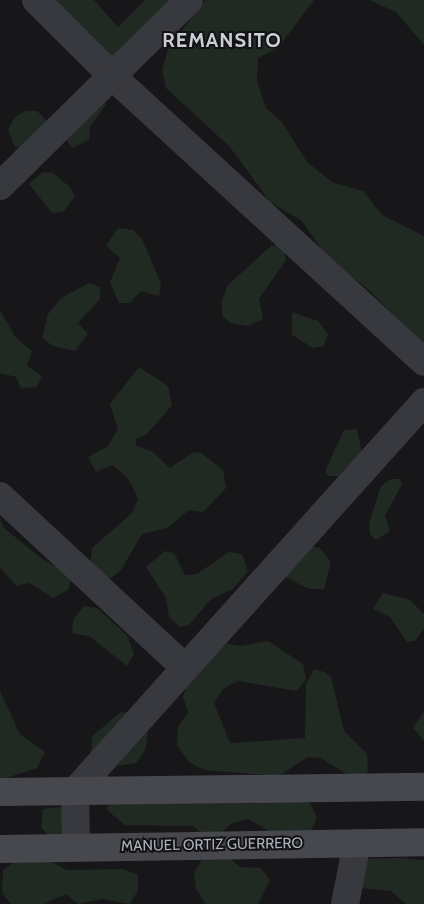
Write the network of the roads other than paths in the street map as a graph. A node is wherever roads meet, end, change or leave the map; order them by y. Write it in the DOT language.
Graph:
graph roads {
  1 [pos="36,0"];
  2 [pos="189,0"];
  3 [pos="112,76"];
  4 [pos="0,186"];
  5 [pos="424,362"];
  6 [pos="424,402"];
  7 [pos="0,496"];
  8 [pos="184,667"];
  9 [pos="424,787"];
  10 [pos="75,791"];
  11 [pos="0,792"];
  12 [pos="424,842"];
  13 [pos="357,843"];
  14 [pos="76,847"];
  15 [pos="0,849"];
  16 [pos="355,901"];
  1 -- 3 [label="street"];
  2 -- 3 [label="street"];
  3 -- 4 [label="street"];
  3 -- 5 [label="street"];
  6 -- 8 [label="street"];
  7 -- 8 [label="street"];
  8 -- 10 [label="street"];
  9 -- 10 [label="street"];
  10 -- 11 [label="street"];
  10 -- 14 [label="street"];
  12 -- 13 [label="street, MANUEL ORTIZ GUERRERO"];
  13 -- 14 [label="street, MANUEL ORTIZ GUERRERO"];
  13 -- 16 [label="street"];
  14 -- 15 [label="street, MANUEL ORTIZ GUERRERO"];
}
